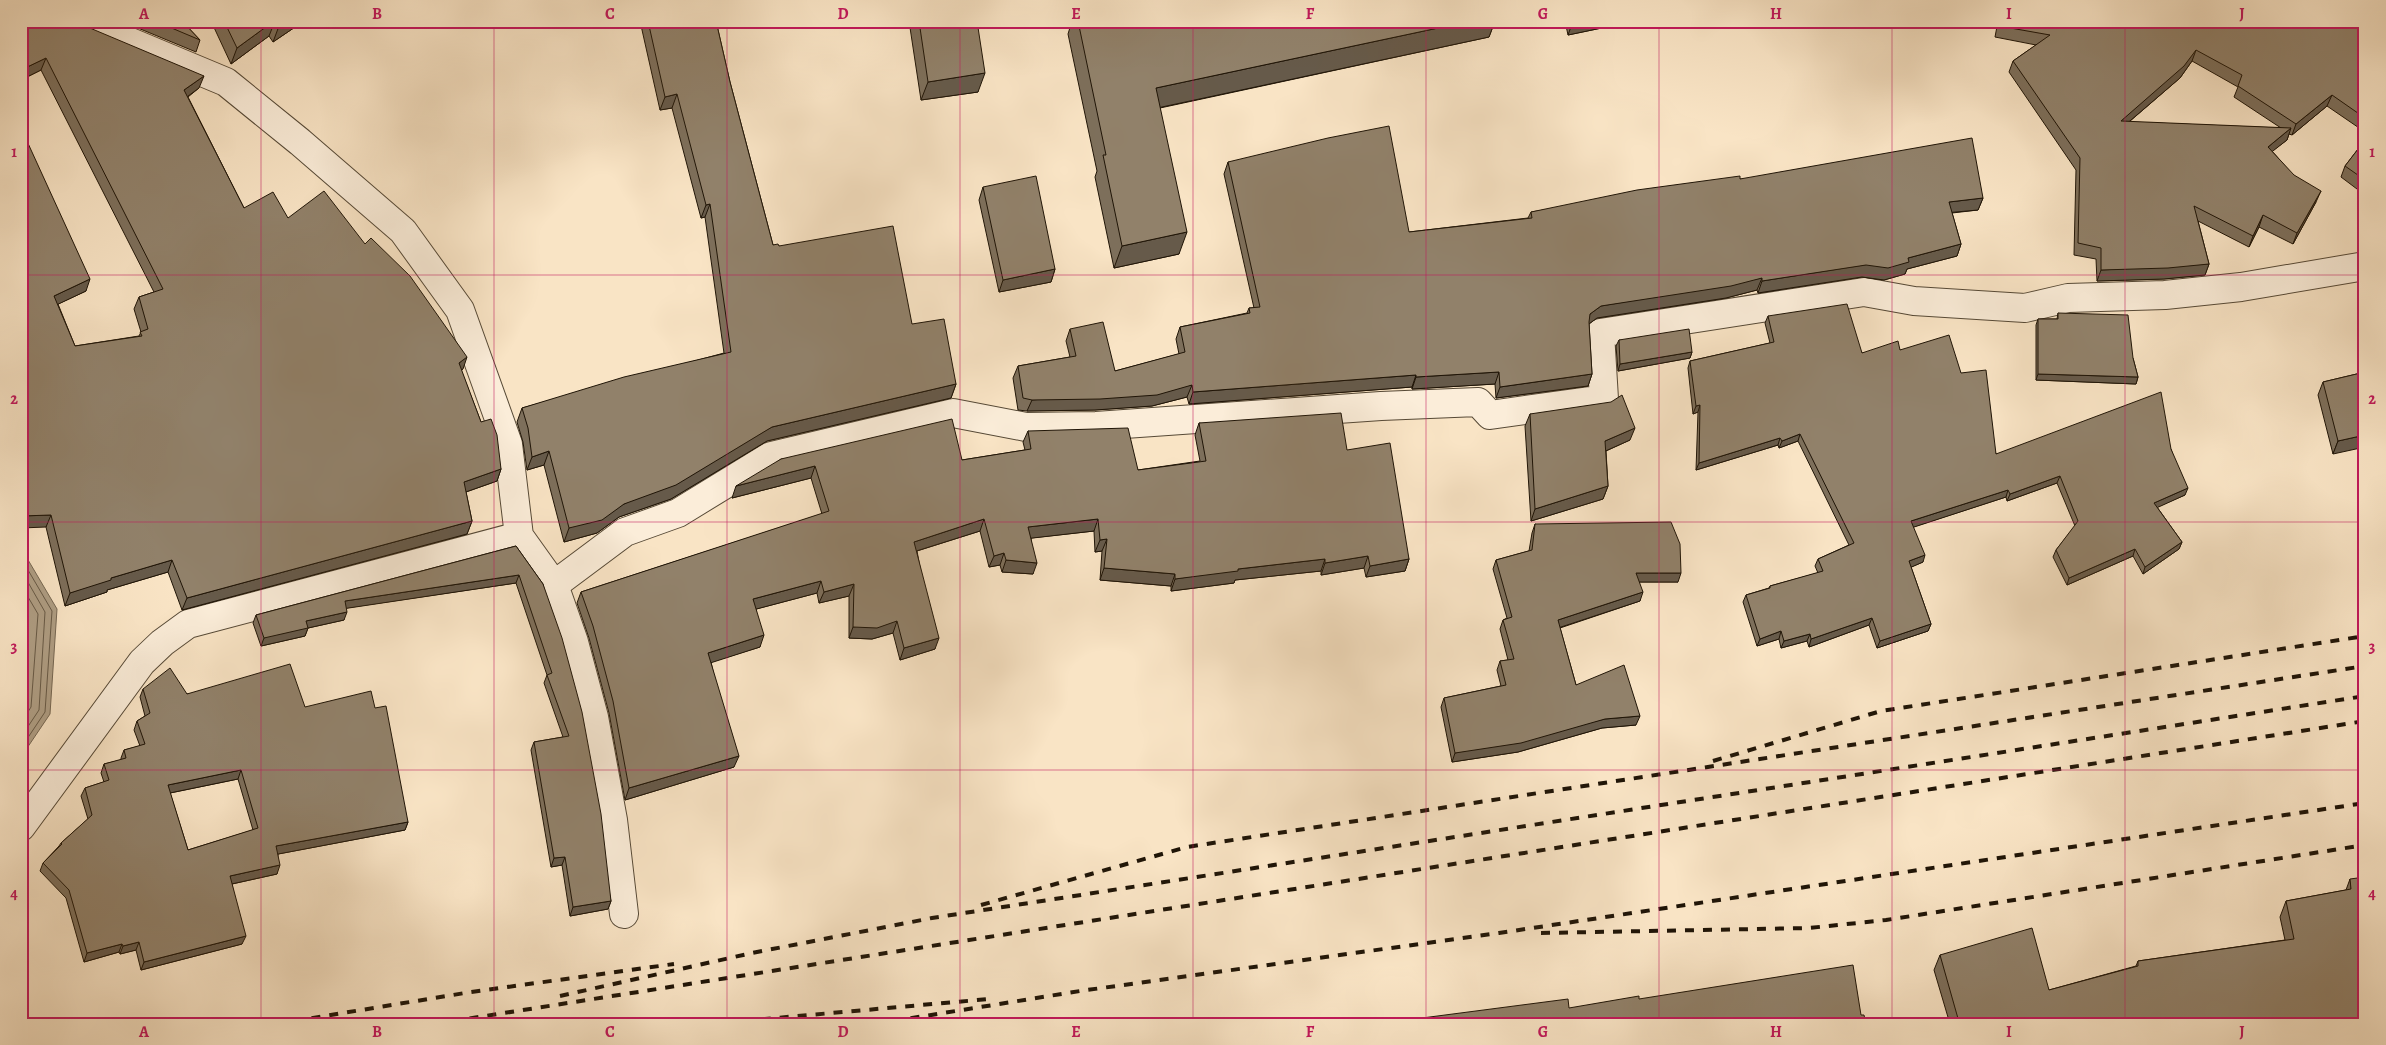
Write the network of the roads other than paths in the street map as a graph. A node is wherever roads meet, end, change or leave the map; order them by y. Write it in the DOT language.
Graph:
graph roads {
  1 [pos="80,21"];
  2 [pos="2365,266"];
  3 [pos="519,536"];
  4 [pos="554,585"];
  5 [pos="21,827"];
  6 [pos="624,914"];
  1 -- 3 [label="street"];
  2 -- 4 [label="street"];
  3 -- 4 [label="street"];
  3 -- 5 [label="street"];
  4 -- 6 [label="street"];
}
